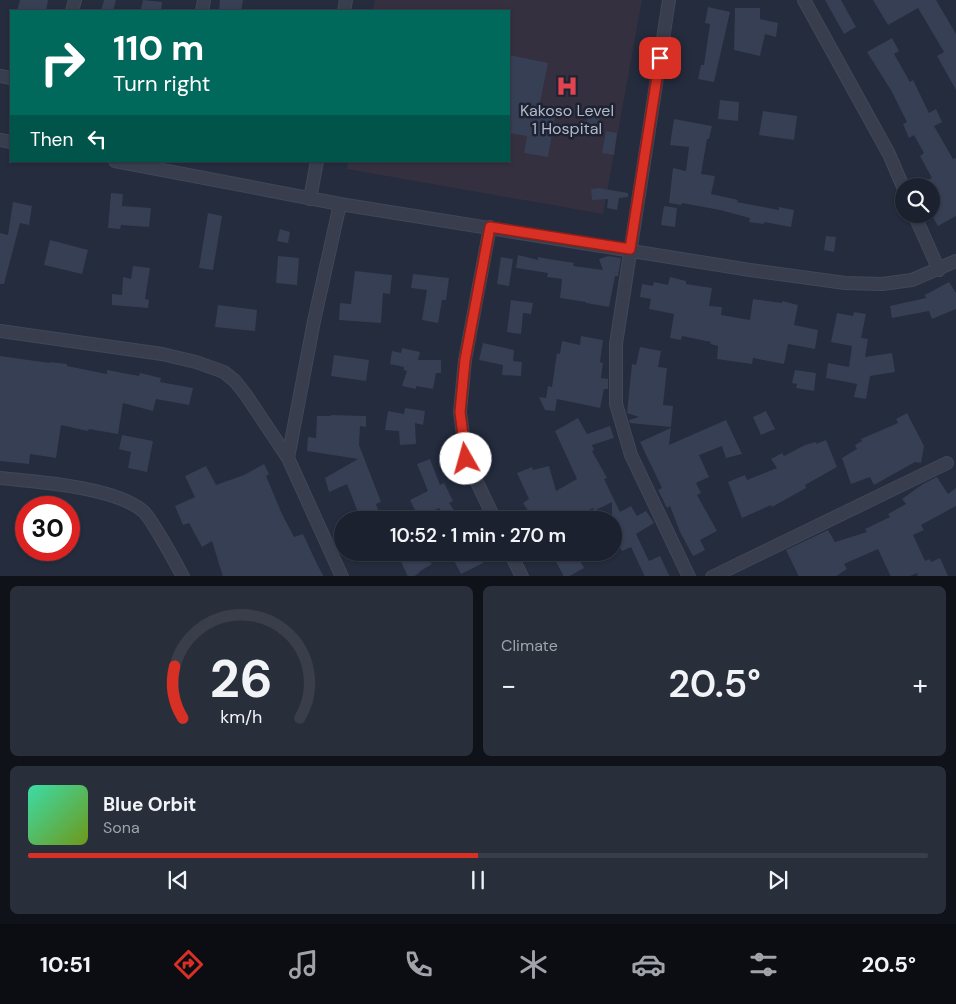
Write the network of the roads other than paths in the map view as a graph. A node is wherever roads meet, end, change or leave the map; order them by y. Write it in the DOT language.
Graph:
graph roads {
  1 [pos="669,0"];
  2 [pos="804,0"];
  3 [pos="125,162"];
  4 [pos="317,162"];
  5 [pos="174,167"];
  6 [pos="899,178"];
  7 [pos="310,199"];
  8 [pos="340,204"];
  9 [pos="918,223"];
  10 [pos="490,227"];
  11 [pos="630,249"];
  12 [pos="956,261"];
  13 [pos="939,270"];
  14 [pos="0,332"];
  15 [pos="288,458"];
  16 [pos="947,463"];
  17 [pos="0,478"];
  18 [pos="491,511"];
  19 [pos="514,561"];
  20 [pos="182,576"];
  21 [pos="342,576"];
  22 [pos="522,576"];
  23 [pos="689,576"];
  24 [pos="712,576"];
  1 -- 11 [label="street"];
  2 -- 6 [label="street"];
  3 -- 5 [label="street"];
  4 -- 7 [label="street"];
  5 -- 7 [label="street"];
  7 -- 8 [label="street"];
  8 -- 10 [label="street"];
  8 -- 15 [label="street"];
  9 -- 13 [label="street"];
  10 -- 11 [label="street"];
  10 -- 18 [label="street"];
  11 -- 13 [label="street"];
  11 -- 23 [label="street"];
  12 -- 13 [label="street"];
  14 -- 15 [label="street"];
  15 -- 21 [label="street"];
  16 -- 24 [label="street"];
  17 -- 20 [label="street"];
  19 -- 22 [label="street"];
}
